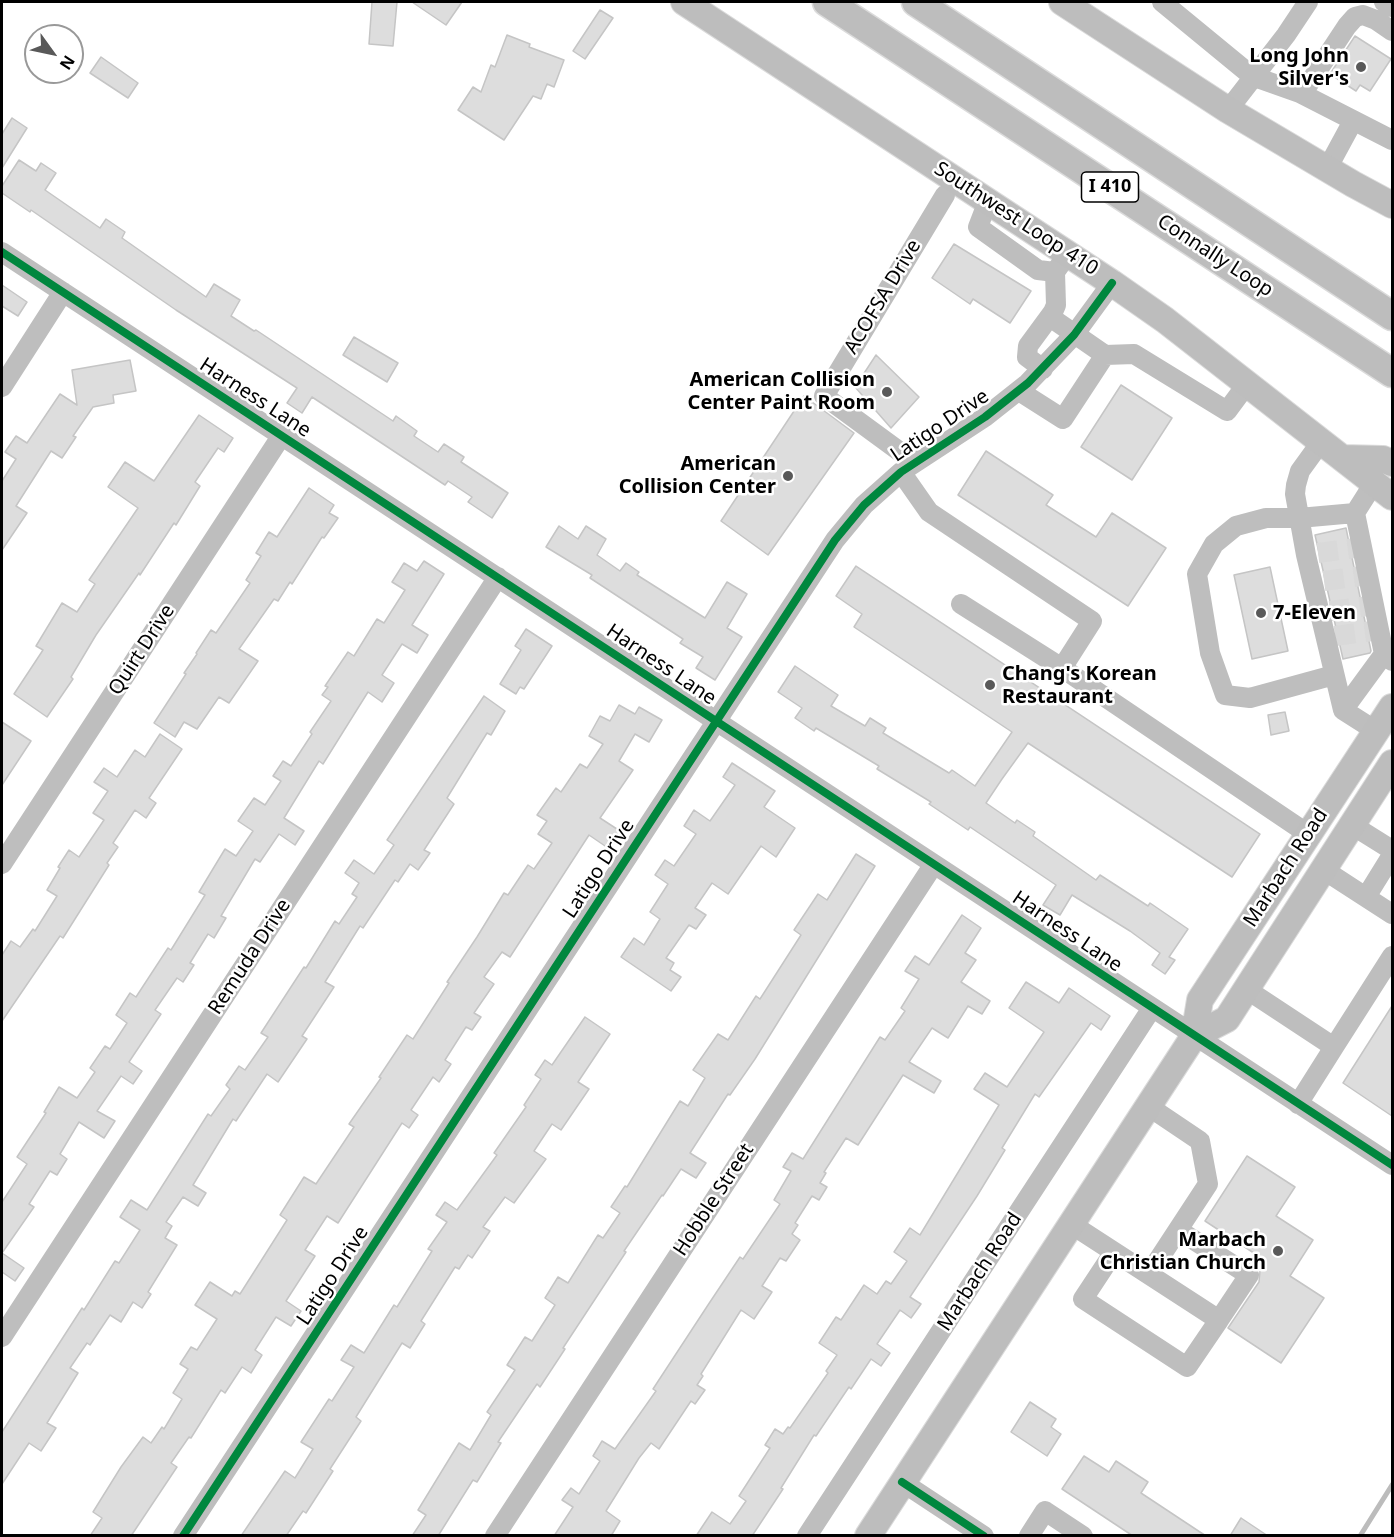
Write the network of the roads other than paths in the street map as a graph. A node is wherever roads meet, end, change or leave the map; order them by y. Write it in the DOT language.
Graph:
graph roads {
  1 [pos="684,2"];
  2 [pos="827,2"];
  3 [pos="916,2"];
  4 [pos="1063,2"];
  5 [pos="1162,2"];
  6 [pos="1308,2"];
  7 [pos="1384,2"];
  8 [pos="1392,7"];
  9 [pos="1392,31"];
  10 [pos="1252,76"];
  11 [pos="1302,94"];
  12 [pos="1228,110"];
  13 [pos="1353,121"];
  14 [pos="1389,132"];
  15 [pos="1327,169"];
  16 [pos="945,195"];
  17 [pos="1389,197"];
  18 [pos="2,252"];
  19 [pos="1062,263"];
  20 [pos="1112,283"];
  21 [pos="63,292"];
  22 [pos="1050,316"];
  23 [pos="1392,316"];
  24 [pos="1074,335"];
  25 [pos="1105,355"];
  26 [pos="1042,369"];
  27 [pos="1392,373"];
  28 [pos="1247,384"];
  29 [pos="2,387"];
  30 [pos="1019,391"];
  31 [pos="282,435"];
  32 [pos="1321,442"];
  33 [pos="1342,458"];
  34 [pos="1392,463"];
  35 [pos="907,467"];
  36 [pos="1383,490"];
  37 [pos="1355,513"];
  38 [pos="1299,518"];
  39 [pos="498,577"];
  40 [pos="961,604"];
  41 [pos="1388,657"];
  42 [pos="1062,668"];
  43 [pos="1334,675"];
  44 [pos="1392,707"];
  45 [pos="1343,710"];
  46 [pos="715,721"];
  47 [pos="1376,731"];
  48 [pos="1388,777"];
  49 [pos="1352,825"];
  50 [pos="1308,834"];
  51 [pos="1392,850"];
  52 [pos="1392,855"];
  53 [pos="2,864"];
  54 [pos="934,864"];
  55 [pos="1324,870"];
  56 [pos="1366,897"];
  57 [pos="1392,914"];
  58 [pos="1392,956"];
  59 [pos="1246,989"];
  60 [pos="1152,1008"];
  61 [pos="1194,1036"];
  62 [pos="1334,1047"];
  63 [pos="1298,1104"];
  64 [pos="1148,1106"];
  65 [pos="1392,1166"];
  66 [pos="1071,1224"];
  67 [pos="1178,1230"];
  68 [pos="1114,1252"];
  69 [pos="1149,1275"];
  70 [pos="1219,1320"];
  71 [pos="2,1337"];
  72 [pos="902,1482"];
  73 [pos="183,1536"];
  74 [pos="495,1536"];
  75 [pos="807,1536"];
  76 [pos="868,1536"];
  77 [pos="984,1536"];
  78 [pos="1029,1536"];
  79 [pos="1083,1536"];
  1 -- 19 [label="main road, Southwest Loop 410"];
  2 -- 27 [label="highway, Connally Loop / I 410"];
  3 -- 23 [label="highway, I 410"];
  4 -- 12 [label="main road"];
  5 -- 10 [label="street"];
  6 -- 10 [label="street"];
  7 -- 8 [label="street"];
  9 -- 11 [label="street"];
  10 -- 11 [label="street"];
  10 -- 12 [label="street"];
  11 -- 13 [label="street"];
  12 -- 15 [label="main road"];
  13 -- 14 [label="street"];
  13 -- 15 [label="street"];
  15 -- 17 [label="main road"];
  16 -- 35 [label="street, ACOFSA Drive"];
  18 -- 21 [label="street, Harness Lane"];
  19 -- 20 [label="main road, Southwest Loop 410"];
  19 -- 22 [label="street"];
  20 -- 24 [label="street, Latigo Drive"];
  20 -- 28 [label="main road, Southwest Loop 410"];
  21 -- 29 [label="street"];
  21 -- 31 [label="street, Harness Lane"];
  22 -- 24 [label="street"];
  22 -- 26 [label="street"];
  24 -- 25 [label="street"];
  24 -- 26 [label="street, Latigo Drive"];
  25 -- 28 [label="street"];
  25 -- 30 [label="street"];
  26 -- 30 [label="street, Latigo Drive"];
  28 -- 32 [label="main road, Southwest Loop 410"];
  30 -- 35 [label="street, Latigo Drive"];
  31 -- 39 [label="street, Harness Lane"];
  31 -- 53 [label="street, Quirt Drive"];
  32 -- 33 [label="main road, Southwest Loop 410"];
  32 -- 38 [label="street"];
  33 -- 34 [label="main road"];
  33 -- 36 [label="main road, Southwest Loop 410"];
  35 -- 42 [label="street"];
  35 -- 46 [label="street, Latigo Drive"];
  36 -- 37 [label="street"];
  37 -- 38 [label="street"];
  37 -- 41 [label="street"];
  38 -- 43 [label="street"];
  38 -- 43 [label="street"];
  39 -- 46 [label="street, Harness Lane"];
  39 -- 71 [label="street, Remuda Drive"];
  40 -- 42 [label="street"];
  41 -- 45 [label="street"];
  42 -- 50 [label="street"];
  43 -- 45 [label="street"];
  44 -- 47 [label="main road, Marbach Road"];
  45 -- 47 [label="street"];
  46 -- 54 [label="street, Harness Lane"];
  46 -- 73 [label="street, Latigo Drive"];
  47 -- 50 [label="main road, Marbach Road"];
  48 -- 49 [label="main road, Marbach Road"];
  49 -- 51 [label="street"];
  49 -- 55 [label="main road, Marbach Road"];
  50 -- 61 [label="main road, Marbach Road"];
  52 -- 56 [label="street"];
  54 -- 60 [label="street, Harness Lane"];
  54 -- 74 [label="street, Hobble Street"];
  55 -- 56 [label="street"];
  55 -- 59 [label="main road, Marbach Road"];
  56 -- 57 [label="street"];
  58 -- 62 [label="street"];
  59 -- 61 [label="main road, Marbach Road"];
  59 -- 62 [label="street"];
  60 -- 61 [label="street, Harness Lane"];
  60 -- 75 [label="street, Marbach Road"];
  61 -- 63 [label="street, Harness Lane"];
  61 -- 64 [label="main road, Marbach Road"];
  62 -- 63 [label="street"];
  63 -- 65 [label="street, Harness Lane"];
  64 -- 66 [label="main road, Marbach Road"];
  64 -- 67 [label="street"];
  66 -- 68 [label="street"];
  66 -- 72 [label="main road, Marbach Road"];
  67 -- 69 [label="street"];
  67 -- 70 [label="street"];
  68 -- 69 [label="street"];
  68 -- 70 [label="street"];
  69 -- 70 [label="street"];
  72 -- 76 [label="main road, Marbach Road"];
  72 -- 77 [label="street"];
  78 -- 79 [label="street"];
}
